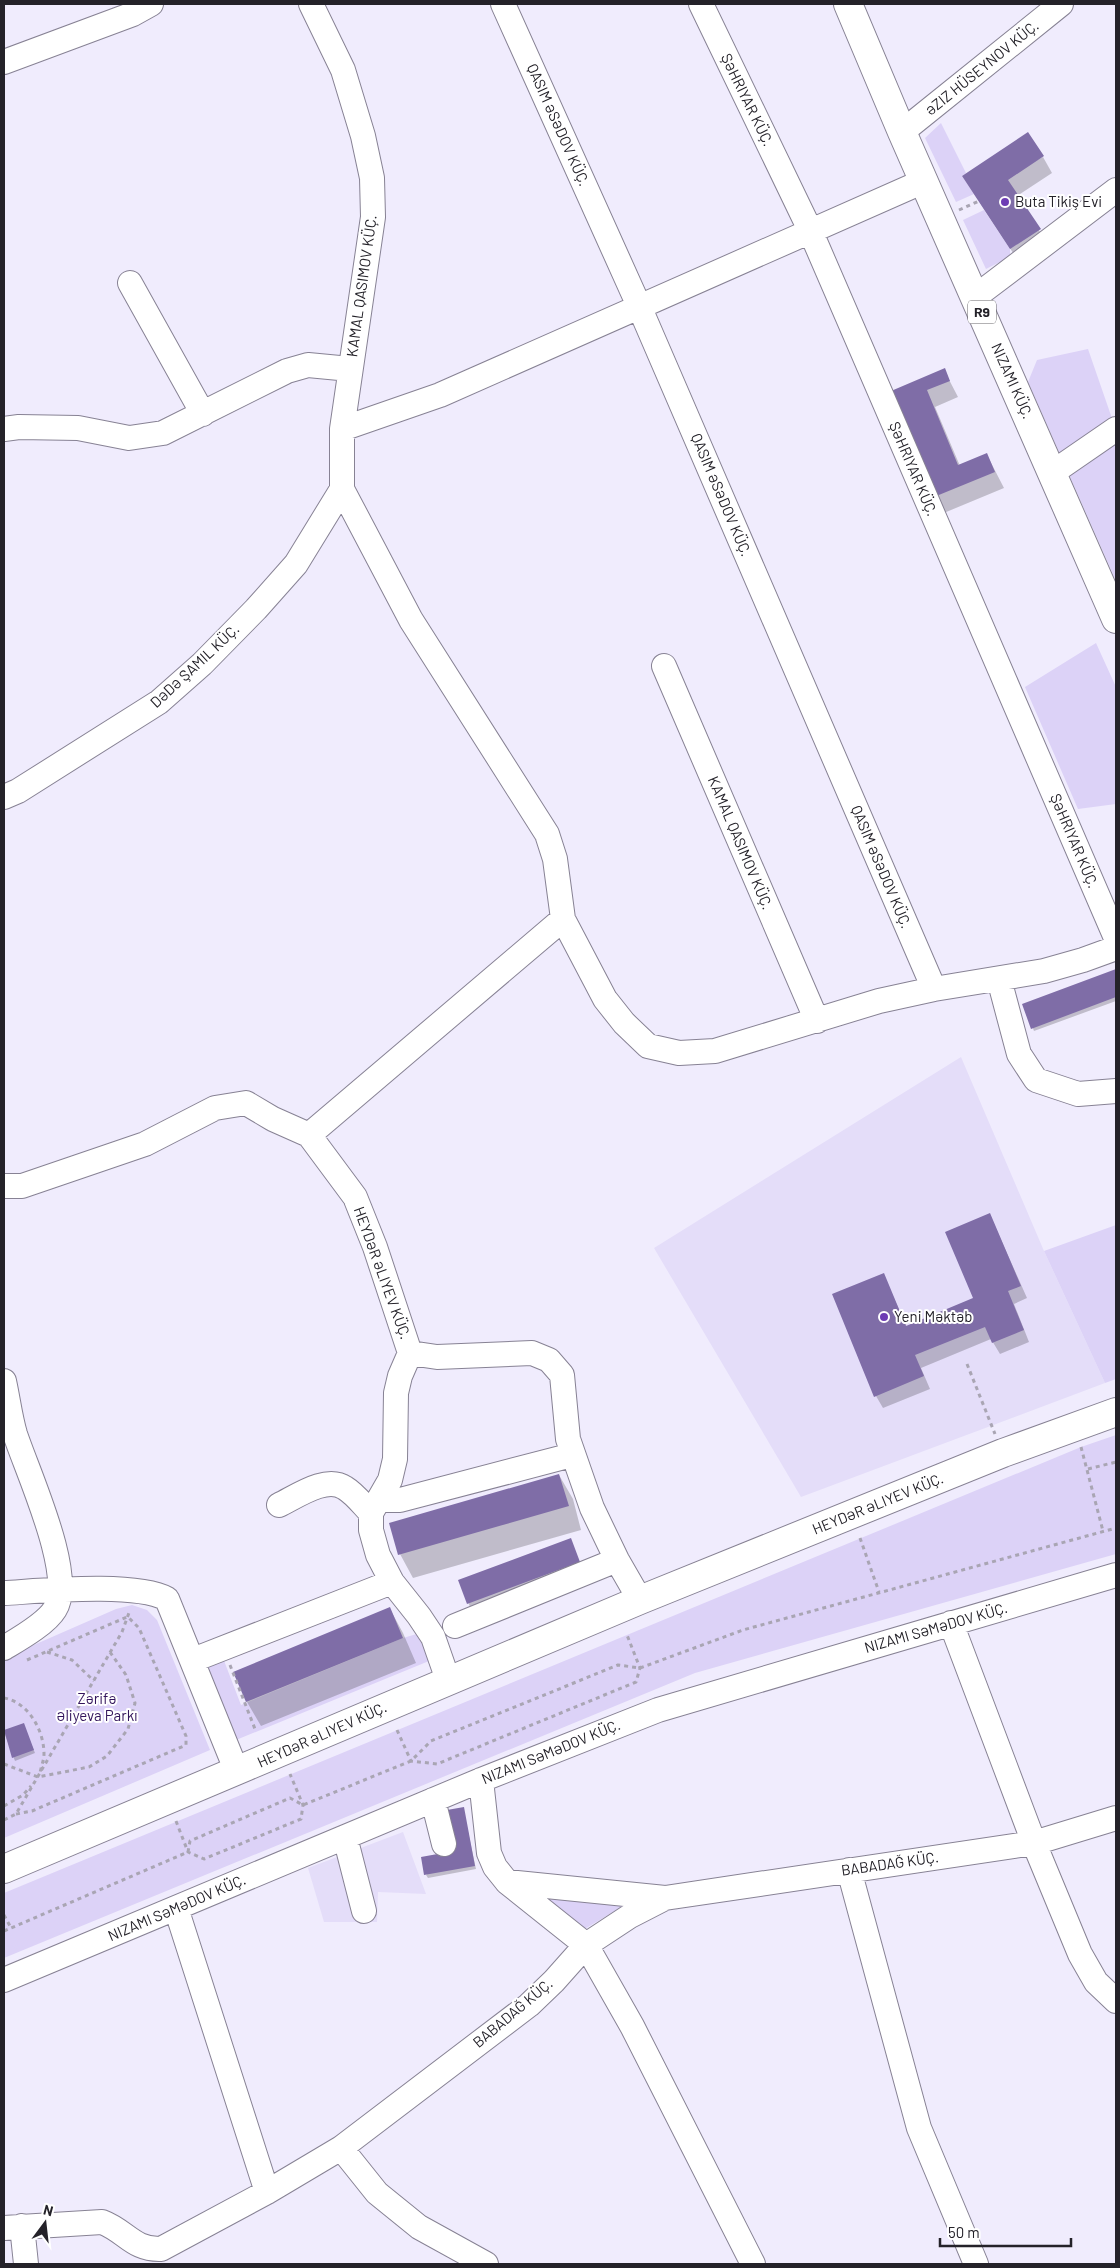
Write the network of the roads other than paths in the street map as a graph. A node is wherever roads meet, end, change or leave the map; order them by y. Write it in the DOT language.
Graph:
graph roads {
  1 [pos="151,4"];
  2 [pos="311,4"];
  3 [pos="503,4"];
  4 [pos="701,4"];
  5 [pos="848,4"];
  6 [pos="1061,4"];
  7 [pos="4,62"];
  8 [pos="902,132"];
  9 [pos="924,181"];
  10 [pos="1116,190"];
  11 [pos="810,230"];
  12 [pos="130,283"];
  13 [pos="975,298"];
  14 [pos="639,306"];
  15 [pos="350,369"];
  16 [pos="203,414"];
  17 [pos="4,429"];
  18 [pos="342,429"];
  19 [pos="1116,429"];
  20 [pos="1052,473"];
  21 [pos="342,489"];
  22 [pos="1116,619"];
  23 [pos="664,666"];
  24 [pos="4,797"];
  25 [pos="563,919"];
  26 [pos="1116,938"];
  27 [pos="1116,948"];
  28 [pos="999,979"];
  29 [pos="934,989"];
  30 [pos="817,1021"];
  31 [pos="1116,1091"];
  32 [pos="308,1134"];
  33 [pos="4,1186"];
  34 [pos="410,1353"];
  35 [pos="4,1381"];
  36 [pos="1116,1412"];
  37 [pos="572,1455"];
  38 [pos="279,1505"];
  39 [pos="375,1506"];
  40 [pos="617,1560"];
  41 [pos="1116,1575"];
  42 [pos="392,1582"];
  43 [pos="61,1590"];
  44 [pos="4,1594"];
  45 [pos="640,1600"];
  46 [pos="951,1623"];
  47 [pos="455,1626"];
  48 [pos="12,1655"];
  49 [pos="193,1660"];
  50 [pos="448,1680"];
  51 [pos="237,1772"];
  52 [pos="481,1780"];
  53 [pos="433,1800"];
  54 [pos="1116,1818"];
  55 [pos="345,1837"];
  56 [pos="1034,1843"];
  57 [pos="444,1844"];
  58 [pos="4,1869"];
  59 [pos="848,1870"];
  60 [pos="507,1882"];
  61 [pos="666,1898"];
  62 [pos="176,1908"];
  63 [pos="364,1911"];
  64 [pos="586,1945"];
  65 [pos="4,1980"];
  66 [pos="1116,2001"];
  67 [pos="341,2148"];
  68 [pos="267,2192"];
  69 [pos="13,2227"];
  70 [pos="464,2258"];
  71 [pos="26,2264"];
  72 [pos="486,2264"];
  73 [pos="753,2264"];
  74 [pos="976,2264"];
  1 -- 7 [label="street"];
  2 -- 15 [label="street"];
  3 -- 14 [label="street"];
  4 -- 11 [label="street, ŞƏHRIYAR KÜÇ."];
  5 -- 8 [label="main road, NIZAMI KÜÇ. / R9"];
  6 -- 8 [label="street, ƏZIZ HÜSEYNOV KÜÇ."];
  8 -- 9 [label="main road, NIZAMI KÜÇ. / R9"];
  9 -- 11 [label="street"];
  9 -- 13 [label="main road, NIZAMI KÜÇ. / R9"];
  10 -- 13 [label="street"];
  11 -- 14 [label="street"];
  11 -- 26 [label="street, ŞƏHRIYAR KÜÇ."];
  12 -- 16 [label="street"];
  13 -- 20 [label="main road, NIZAMI KÜÇ. / R9"];
  14 -- 18 [label="street"];
  14 -- 29 [label="street"];
  15 -- 16 [label="street"];
  15 -- 18 [label="street"];
  16 -- 17 [label="street"];
  18 -- 21 [label="street"];
  19 -- 20 [label="street"];
  20 -- 22 [label="main road, NIZAMI KÜÇ. / R9"];
  21 -- 24 [label="street, DƏDƏ ŞAMIL KÜÇ."];
  21 -- 25 [label="street"];
  23 -- 30 [label="street"];
  25 -- 30 [label="street"];
  25 -- 32 [label="street"];
  27 -- 28 [label="street"];
  28 -- 29 [label="street"];
  28 -- 31 [label="street"];
  29 -- 30 [label="street"];
  32 -- 33 [label="street"];
  32 -- 34 [label="street, HEYDƏR ƏLIYEV KÜÇ."];
  34 -- 37 [label="street, HEYDƏR ƏLIYEV KÜÇ."];
  34 -- 39 [label="street"];
  35 -- 43 [label="street"];
  36 -- 45 [label="main road, HEYDƏR ƏLIYEV KÜÇ."];
  37 -- 39 [label="street"];
  37 -- 40 [label="street, HEYDƏR ƏLIYEV KÜÇ."];
  38 -- 39 [label="street"];
  39 -- 42 [label="street"];
  40 -- 45 [label="street, HEYDƏR ƏLIYEV KÜÇ."];
  40 -- 47 [label="street"];
  41 -- 46 [label="street, NIZAMI SƏMƏDOV KÜÇ."];
  42 -- 49 [label="street"];
  42 -- 50 [label="street"];
  43 -- 44 [label="street"];
  43 -- 48 [label="street"];
  43 -- 49 [label="street"];
  45 -- 50 [label="main road, HEYDƏR ƏLIYEV KÜÇ."];
  46 -- 52 [label="street, NIZAMI SƏMƏDOV KÜÇ."];
  46 -- 56 [label="street"];
  49 -- 51 [label="street"];
  50 -- 51 [label="main road, HEYDƏR ƏLIYEV KÜÇ."];
  51 -- 58 [label="main road, HEYDƏR ƏLIYEV KÜÇ."];
  52 -- 53 [label="street, NIZAMI SƏMƏDOV KÜÇ."];
  52 -- 60 [label="street"];
  53 -- 55 [label="street, NIZAMI SƏMƏDOV KÜÇ."];
  53 -- 57 [label="street"];
  54 -- 56 [label="street, BABADAĞ KÜÇ."];
  55 -- 62 [label="street, NIZAMI SƏMƏDOV KÜÇ."];
  55 -- 63 [label="street"];
  56 -- 59 [label="street, BABADAĞ KÜÇ."];
  56 -- 66 [label="street"];
  59 -- 61 [label="street, BABADAĞ KÜÇ."];
  59 -- 74 [label="street"];
  60 -- 61 [label="street"];
  60 -- 64 [label="street"];
  61 -- 64 [label="street, BABADAĞ KÜÇ."];
  62 -- 65 [label="street, NIZAMI SƏMƏDOV KÜÇ."];
  62 -- 68 [label="street"];
  64 -- 67 [label="street, BABADAĞ KÜÇ."];
  64 -- 73 [label="street"];
  67 -- 68 [label="street, BABADAĞ KÜÇ."];
  67 -- 70 [label="street"];
  68 -- 69 [label="street, BABADAĞ KÜÇ."];
  69 -- 71 [label="street"];
  70 -- 72 [label="street"];
}
